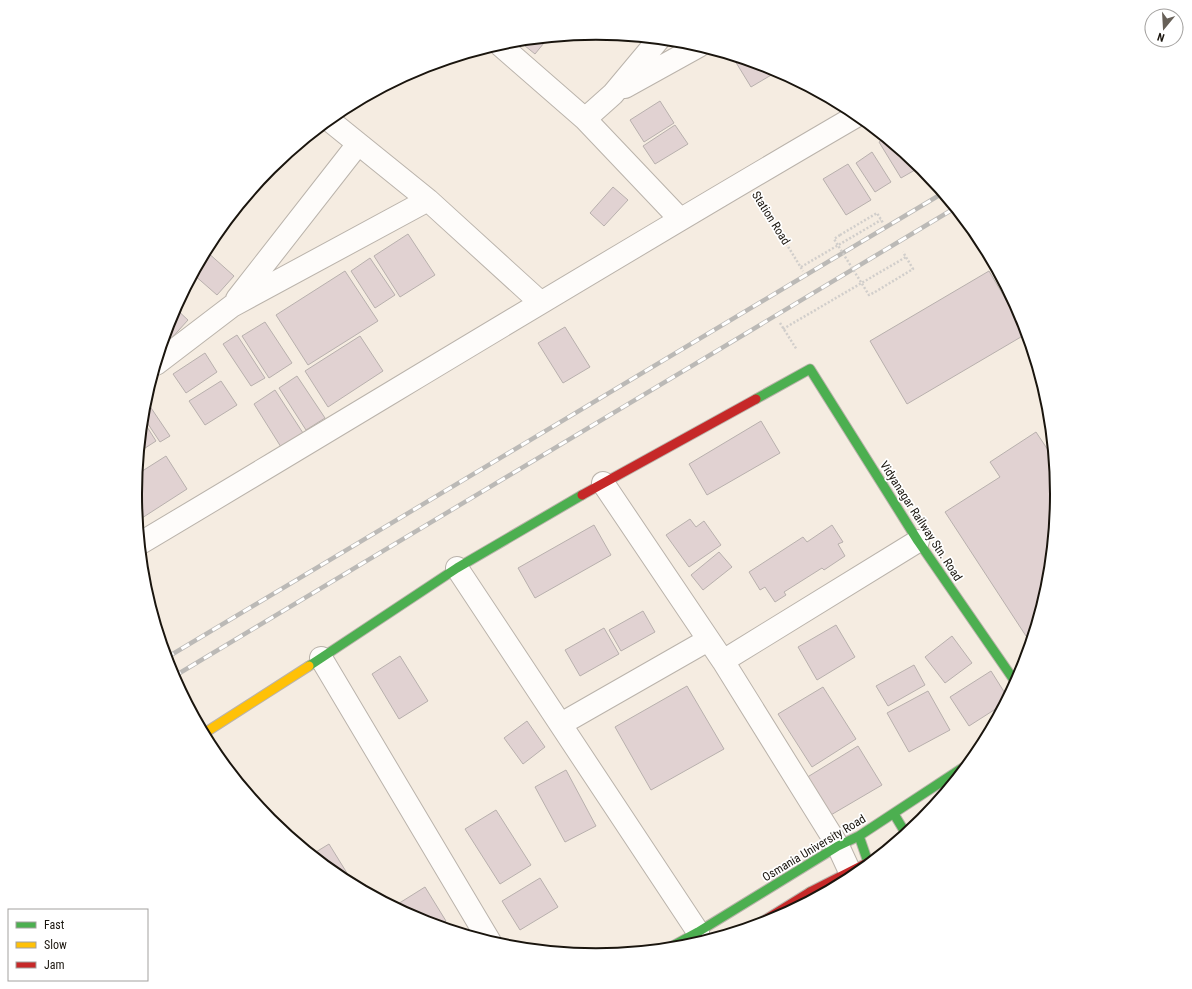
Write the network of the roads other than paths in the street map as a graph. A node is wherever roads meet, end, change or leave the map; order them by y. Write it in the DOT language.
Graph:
graph roads {
  1 [pos="655,44"];
  2 [pos="505,49"];
  3 [pos="691,50"];
  4 [pos="613,94"];
  5 [pos="585,119"];
  6 [pos="852,119"];
  7 [pos="333,124"];
  8 [pos="358,144"];
  9 [pos="428,200"];
  10 [pos="680,219"];
  11 [pos="540,302"];
  12 [pos="232,306"];
  13 [pos="163,359"];
  14 [pos="603,483"];
  15 [pos="144,541"];
  16 [pos="918,541"];
  17 [pos="457,568"];
  18 [pos="708,640"];
  19 [pos="321,658"];
  20 [pos="723,661"];
  21 [pos="1012,677"];
  22 [pos="561,724"];
  23 [pos="208,731"];
  24 [pos="956,773"];
  25 [pos="894,814"];
  26 [pos="903,829"];
  27 [pos="859,836"];
  28 [pos="838,846"];
  29 [pos="863,862"];
  30 [pos="860,864"];
  31 [pos="842,876"];
  32 [pos="810,892"];
  33 [pos="813,893"];
  34 [pos="786,907"];
  35 [pos="698,932"];
  36 [pos="486,936"];
  37 [pos="683,940"];
  1 -- 4 [label="street"];
  2 -- 5 [label="street"];
  3 -- 4 [label="street"];
  4 -- 5 [label="street"];
  5 -- 10 [label="street"];
  6 -- 10 [label="street"];
  7 -- 8 [label="street"];
  8 -- 9 [label="street"];
  8 -- 12 [label="street"];
  9 -- 11 [label="street"];
  9 -- 12 [label="street"];
  10 -- 11 [label="street"];
  11 -- 15 [label="street"];
  12 -- 13 [label="street"];
  14 -- 16 [label="street, Vidyanagar Railway Stn. Road"];
  14 -- 17 [label="street"];
  14 -- 18 [label="street"];
  16 -- 20 [label="street"];
  16 -- 21 [label="street, Vidyanagar Railway Stn. Road"];
  17 -- 19 [label="street"];
  17 -- 22 [label="street"];
  18 -- 20 [label="street"];
  18 -- 22 [label="street"];
  19 -- 23 [label="street"];
  19 -- 36 [label="street"];
  20 -- 28 [label="street"];
  22 -- 35 [label="street"];
  24 -- 25 [label="street, Osmania University Road"];
  25 -- 26 [label="street"];
  25 -- 27 [label="street, Osmania University Road"];
  27 -- 28 [label="street, Osmania University Road"];
  27 -- 29 [label="street"];
  28 -- 30 [label="street"];
  28 -- 35 [label="street, Osmania University Road"];
  31 -- 32 [label="street"];
  32 -- 33 [label="street"];
  32 -- 34 [label="street"];
  35 -- 37 [label="street, Osmania University Road"];
}
